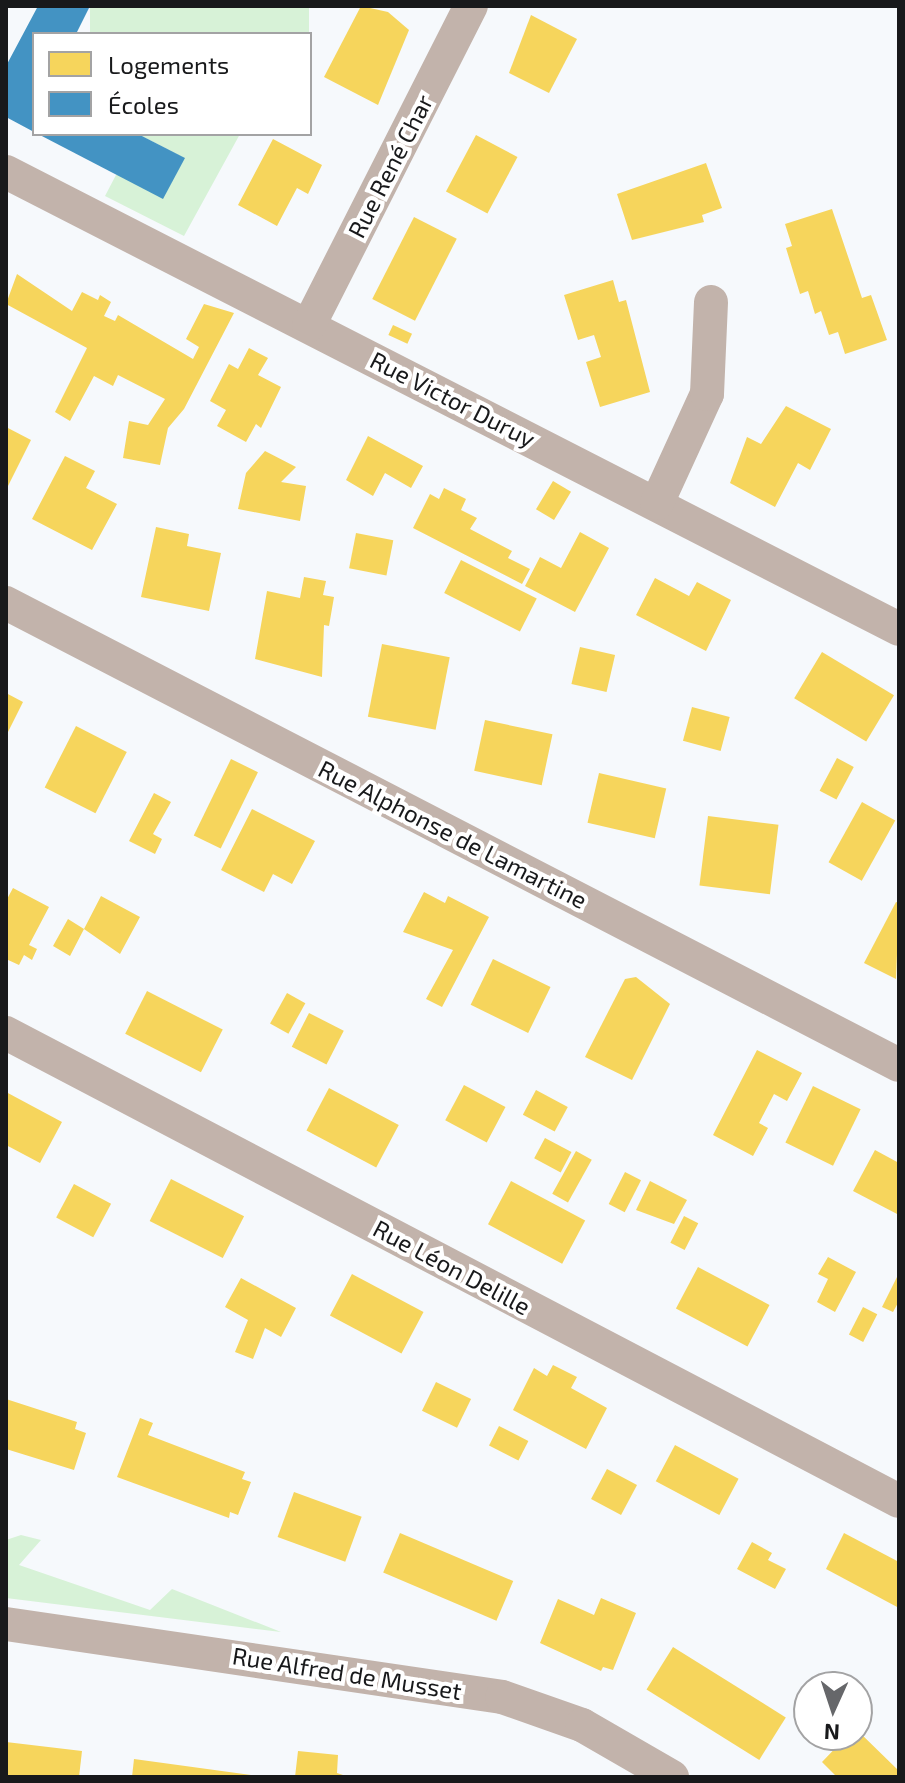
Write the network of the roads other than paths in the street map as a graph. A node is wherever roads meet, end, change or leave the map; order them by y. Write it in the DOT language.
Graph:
graph roads {
  1 [pos="471,6"];
  2 [pos="6,172"];
  3 [pos="711,302"];
  4 [pos="309,325"];
  5 [pos="657,503"];
  6 [pos="6,603"];
  7 [pos="899,629"];
  8 [pos="6,1033"];
  9 [pos="899,1065"];
  10 [pos="899,1501"];
  11 [pos="6,1624"];
  12 [pos="672,1777"];
  1 -- 4 [label="street, Rue René Char"];
  2 -- 4 [label="street, Rue Victor Duruy"];
  3 -- 5 [label="street"];
  4 -- 5 [label="street, Rue Victor Duruy"];
  5 -- 7 [label="street, Rue Victor Duruy"];
  6 -- 9 [label="street, Rue Alphonse de Lamartine"];
  8 -- 10 [label="street, Rue Léon Delille"];
  11 -- 12 [label="street, Rue Alfred de Musset"];
}
